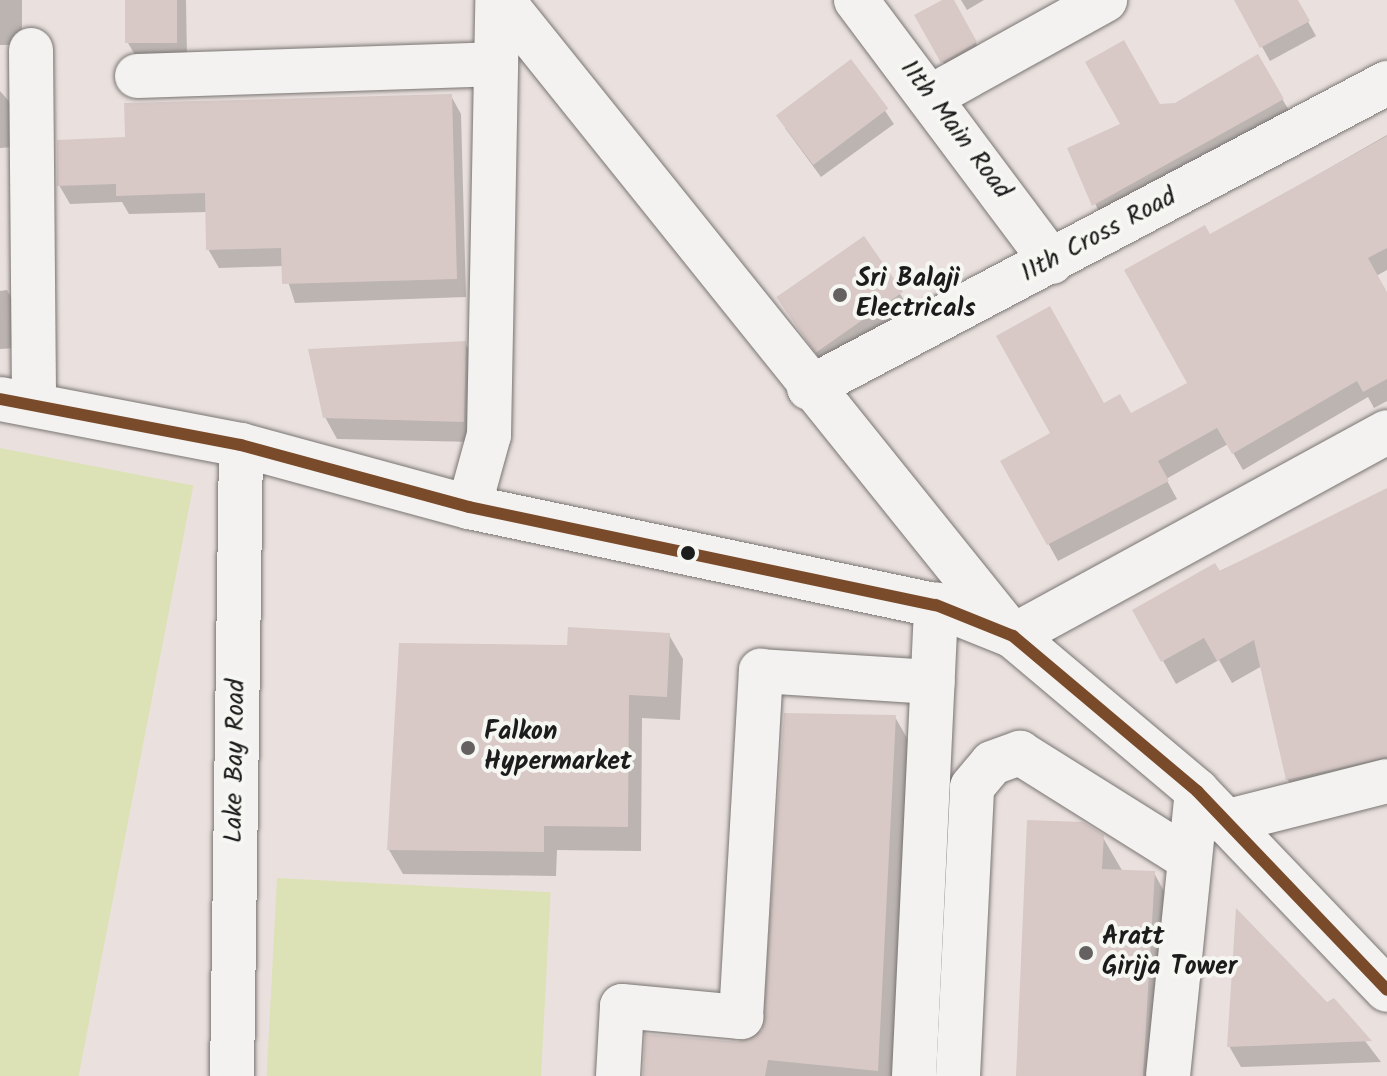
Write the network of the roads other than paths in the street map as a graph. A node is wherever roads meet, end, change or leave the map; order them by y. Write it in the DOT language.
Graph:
graph roads {
  1 [pos="499,0"];
  2 [pos="856,0"];
  3 [pos="1105,0"];
  4 [pos="31,50"];
  5 [pos="494,64"];
  6 [pos="137,76"];
  7 [pos="1387,83"];
  8 [pos="932,96"];
  9 [pos="1052,262"];
  10 [pos="809,388"];
  11 [pos="17,402"];
  12 [pos="1387,432"];
  13 [pos="241,445"];
  14 [pos="469,507"];
  15 [pos="936,605"];
  16 [pos="1013,636"];
  17 [pos="933,682"];
  18 [pos="1387,781"];
  19 [pos="1211,807"];
  20 [pos="1189,859"];
  21 [pos="1387,990"];
  22 [pos="232,1076"];
  23 [pos="618,1076"];
  24 [pos="914,1076"];
  25 [pos="958,1076"];
  26 [pos="1168,1076"];
  1 -- 5 [label="street"];
  1 -- 10 [label="street"];
  2 -- 8 [label="street, 11th Main Road"];
  3 -- 8 [label="street"];
  4 -- 11 [label="street"];
  5 -- 6 [label="street"];
  5 -- 14 [label="street"];
  7 -- 9 [label="street, 11th Cross Road"];
  8 -- 9 [label="street, 11th Main Road"];
  9 -- 10 [label="street, 11th Cross Road"];
  10 -- 16 [label="street"];
  11 -- 13 [label="street"];
  12 -- 16 [label="street"];
  13 -- 14 [label="street"];
  13 -- 22 [label="street, Lake Bay Road"];
  14 -- 15 [label="street"];
  15 -- 16 [label="street"];
  15 -- 17 [label="street"];
  16 -- 19 [label="street"];
  17 -- 23 [label="street"];
  17 -- 24 [label="street"];
  18 -- 19 [label="street"];
  19 -- 20 [label="street"];
  19 -- 21 [label="street"];
  20 -- 25 [label="street"];
  20 -- 26 [label="street"];
}
